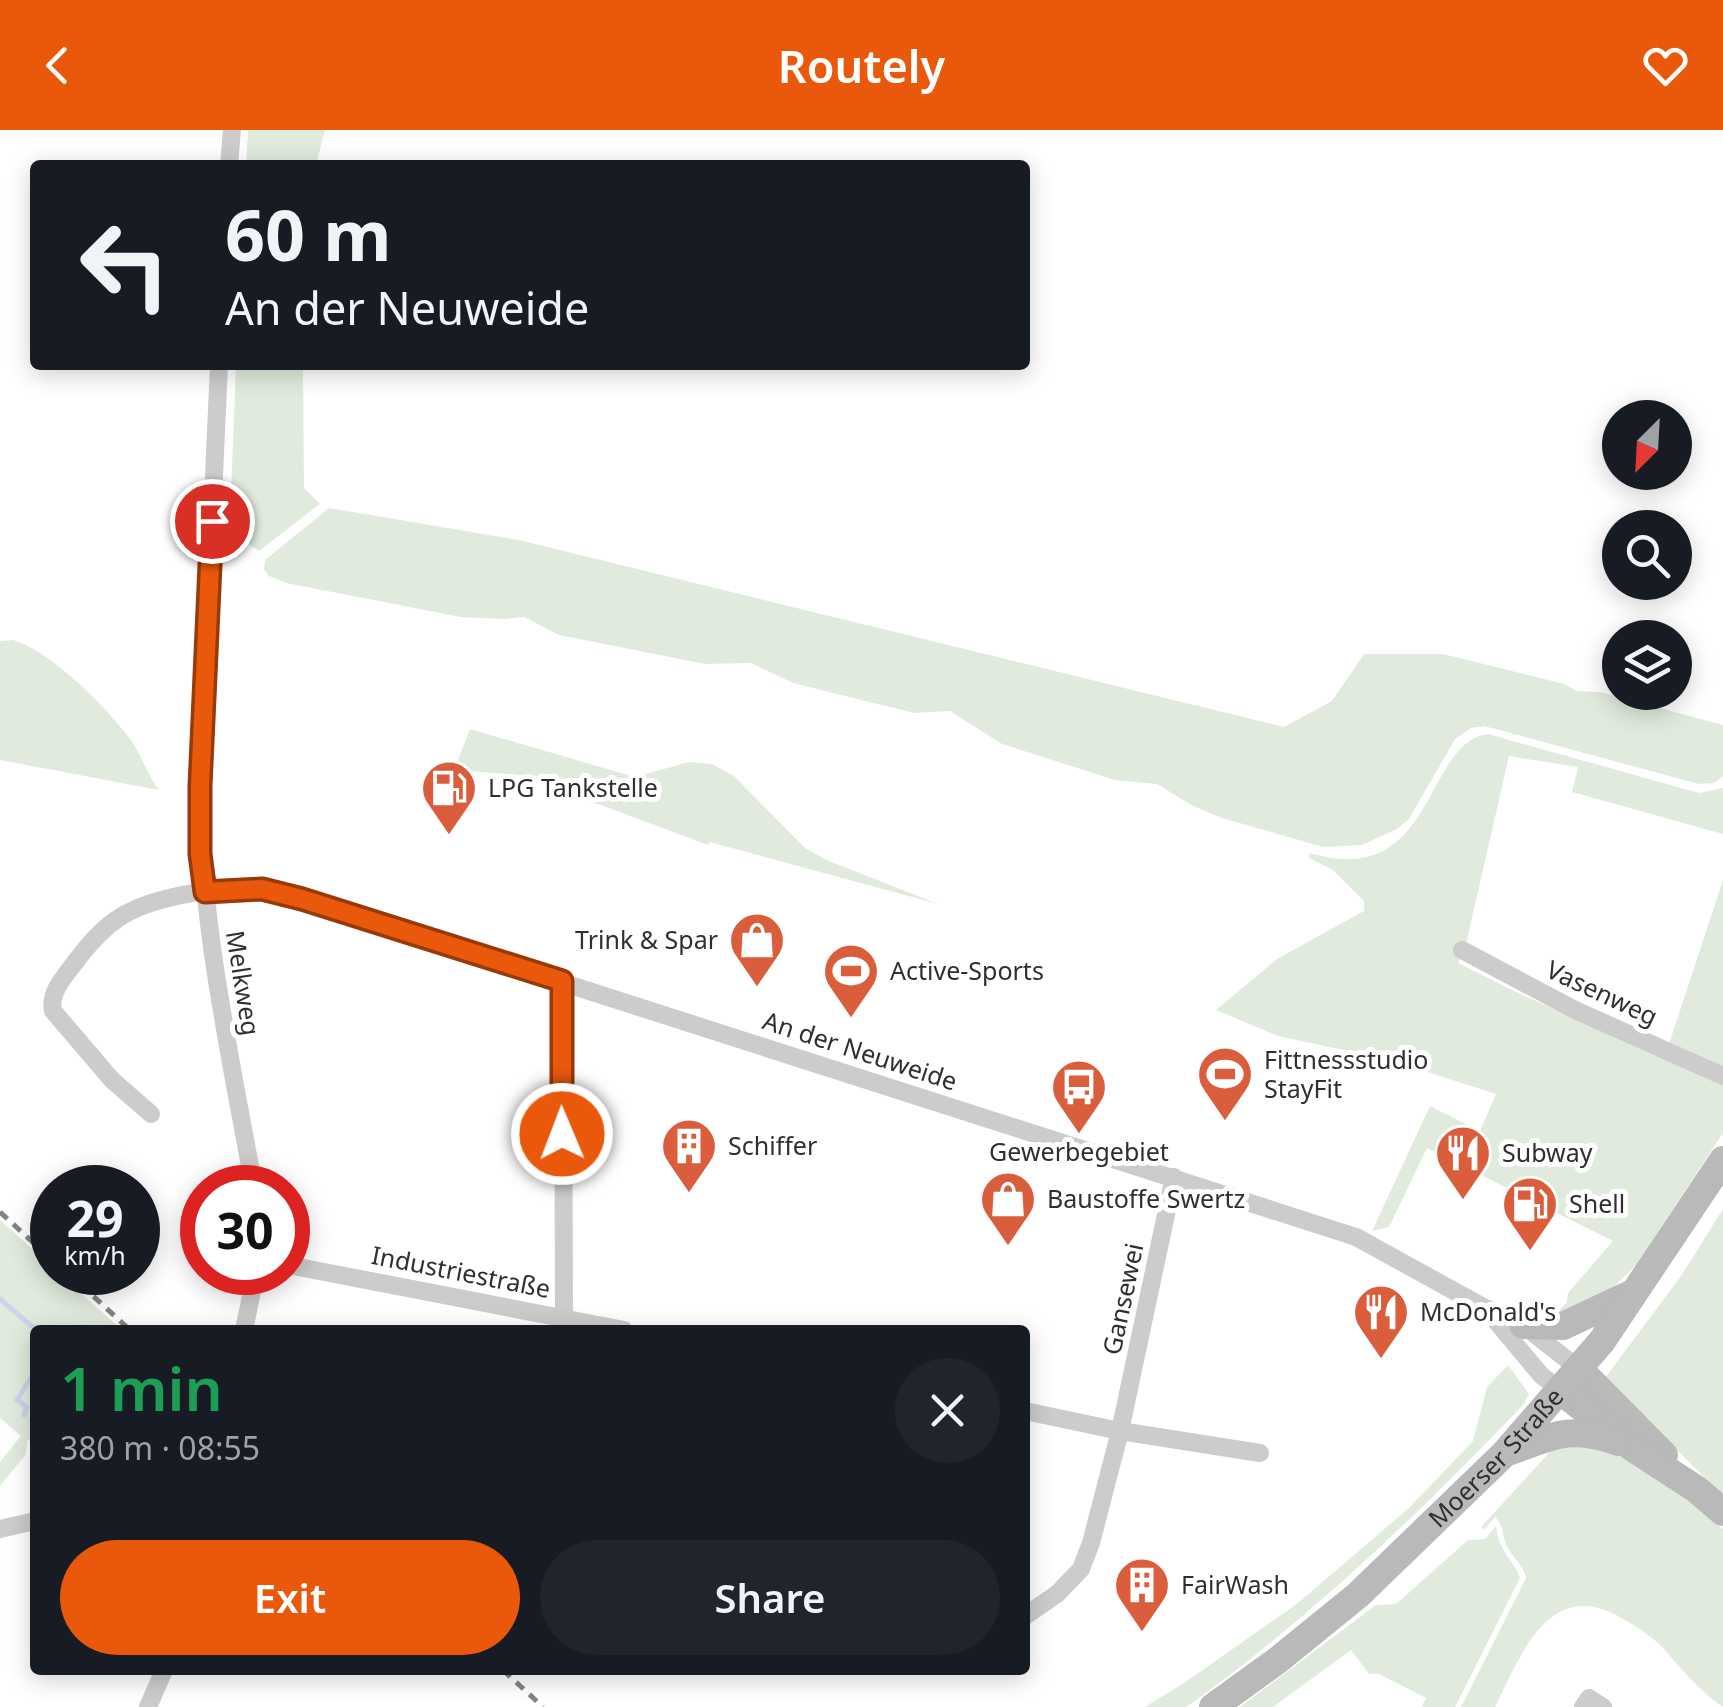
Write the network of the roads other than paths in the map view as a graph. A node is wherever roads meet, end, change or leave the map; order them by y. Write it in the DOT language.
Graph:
graph roads {
  1 [pos="232,130"];
  2 [pos="229,160"];
  3 [pos="219,370"];
  4 [pos="205,892"];
  5 [pos="1462,950"];
  6 [pos="562,981"];
  7 [pos="1723,1076"];
  8 [pos="151,1114"];
  9 [pos="1723,1160"];
  10 [pos="250,1165"];
  11 [pos="1174,1177"];
  12 [pos="310,1268"];
  13 [pos="1634,1292"];
  14 [pos="251,1295"];
  15 [pos="1484,1308"];
  16 [pos="564,1318"];
  17 [pos="1522,1324"];
  18 [pos="245,1325"];
  19 [pos="599,1325"];
  20 [pos="1579,1369"];
  21 [pos="1560,1391"];
  22 [pos="1030,1413"];
  23 [pos="1120,1431"];
  24 [pos="1633,1448"];
  25 [pos="1260,1453"];
  26 [pos="1505,1453"];
  27 [pos="1696,1489"];
  28 [pos="1723,1512"];
  29 [pos="30,1522"];
  30 [pos="0,1529"];
  31 [pos="1030,1613"];
  32 [pos="162,1675"];
  33 [pos="148,1707"];
  34 [pos="1213,1707"];
  35 [pos="1583,1707"];
  36 [pos="1603,1707"];
  1 -- 2 [label="street"];
  3 -- 4 [label="street, Melkweg"];
  4 -- 6 [label="street, An der Neuweide"];
  4 -- 8 [label="street, An der Neuweide"];
  4 -- 10 [label="street, Melkweg"];
  5 -- 7 [label="street, Vasenweg"];
  6 -- 11 [label="street, An der Neuweide"];
  6 -- 16 [label="street"];
  9 -- 13 [label="main road, Moerser Straße"];
  11 -- 15 [label="street, An der Neuweide"];
  11 -- 23 [label="street, Gansewei"];
  12 -- 16 [label="street, Industriestraße"];
  13 -- 17 [label="main road"];
  13 -- 20 [label="main road, Moerser Straße"];
  14 -- 18 [label="street"];
  15 -- 17 [label="street, An der Neuweide"];
  15 -- 21 [label="street, An der Neuweide"];
  16 -- 19 [label="street, Industriestraße"];
  17 -- 20 [label="street, An der Neuweide"];
  20 -- 21 [label="main road, Moerser Straße"];
  20 -- 27 [label="main road"];
  21 -- 24 [label="main road"];
  21 -- 26 [label="main road, Moerser Straße"];
  22 -- 23 [label="street"];
  23 -- 25 [label="street"];
  23 -- 31 [label="street, Gansewei"];
  24 -- 26 [label="main road"];
  24 -- 27 [label="main road"];
  26 -- 34 [label="main road, Moerser Straße"];
  27 -- 28 [label="main road"];
  29 -- 30 [label="street"];
  32 -- 33 [label="street"];
  35 -- 36 [label="street"];
}
